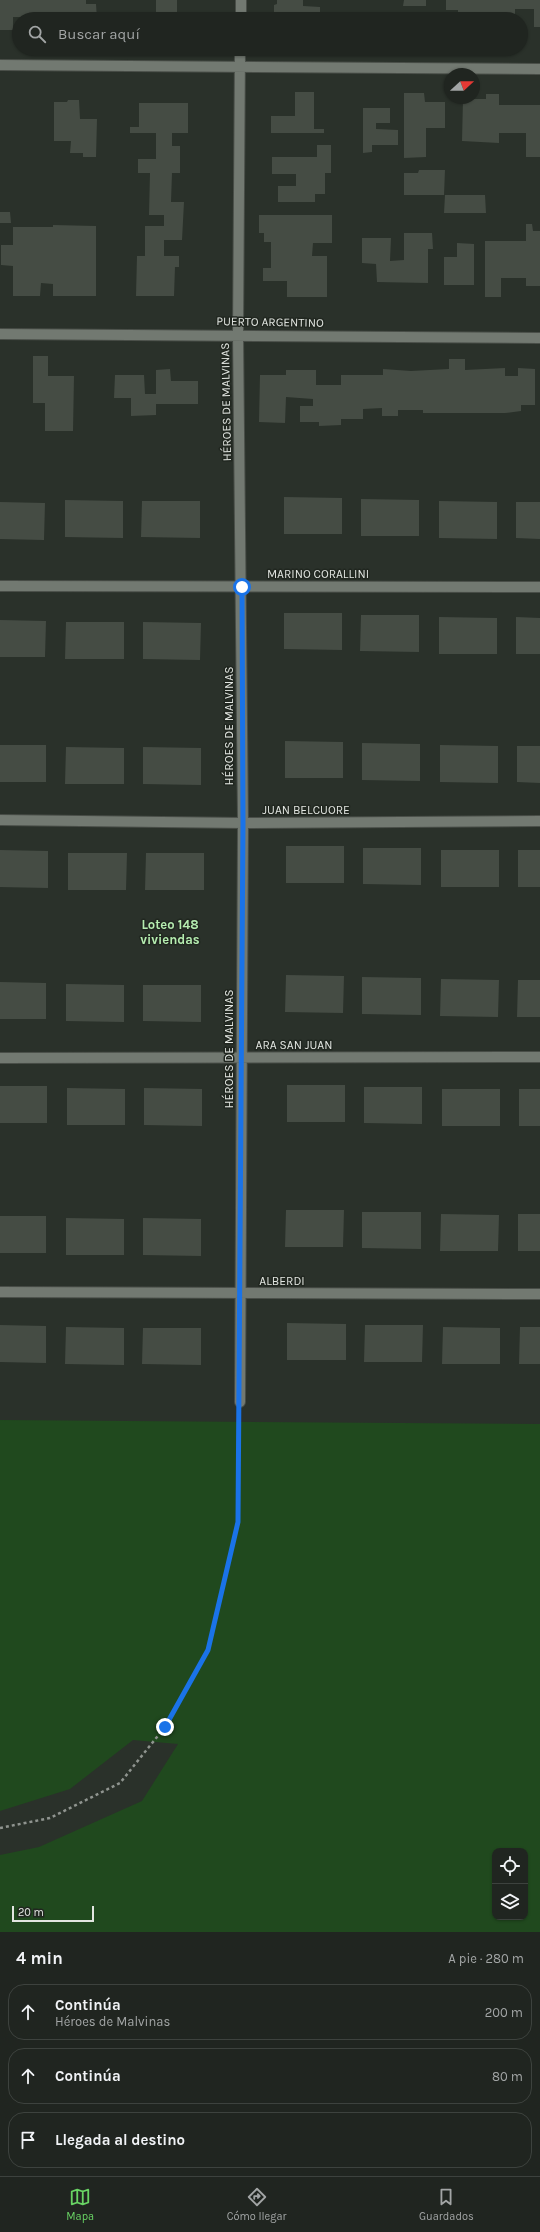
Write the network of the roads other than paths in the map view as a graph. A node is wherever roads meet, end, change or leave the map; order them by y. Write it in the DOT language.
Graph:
graph roads {
  1 [pos="241,0"];
  2 [pos="241,12"];
  3 [pos="240,56"];
  4 [pos="0,65"];
  5 [pos="240,67"];
  6 [pos="540,69"];
  7 [pos="0,334"];
  8 [pos="238,334"];
  9 [pos="540,338"];
  10 [pos="0,586"];
  11 [pos="242,587"];
  12 [pos="540,587"];
  13 [pos="0,820"];
  14 [pos="540,821"];
  15 [pos="243,823"];
  16 [pos="540,1057"];
  17 [pos="0,1058"];
  18 [pos="242,1058"];
  19 [pos="0,1292"];
  20 [pos="241,1293"];
  21 [pos="540,1294"];
  22 [pos="240,1402"];
  1 -- 2 [label="street"];
  3 -- 5 [label="street, HÉROES DE MALVINAS"];
  4 -- 5 [label="street"];
  5 -- 6 [label="street"];
  5 -- 8 [label="street, HÉROES DE MALVINAS"];
  7 -- 8 [label="street, PUERTO ARGENTINO"];
  8 -- 9 [label="street, PUERTO ARGENTINO"];
  8 -- 11 [label="street, HÉROES DE MALVINAS"];
  10 -- 11 [label="street, MARINO CORALLINI"];
  11 -- 12 [label="street, MARINO CORALLINI"];
  11 -- 15 [label="street, HÉROES DE MALVINAS"];
  13 -- 15 [label="street, JUAN BELCUORE"];
  14 -- 15 [label="street, JUAN BELCUORE"];
  15 -- 18 [label="street, HÉROES DE MALVINAS"];
  16 -- 18 [label="street, ARA SAN JUAN"];
  17 -- 18 [label="street, ARA SAN JUAN"];
  18 -- 20 [label="street, HÉROES DE MALVINAS"];
  19 -- 20 [label="street, ALBERDI"];
  20 -- 21 [label="street, ALBERDI"];
  20 -- 22 [label="street, HÉROES DE MALVINAS"];
}
